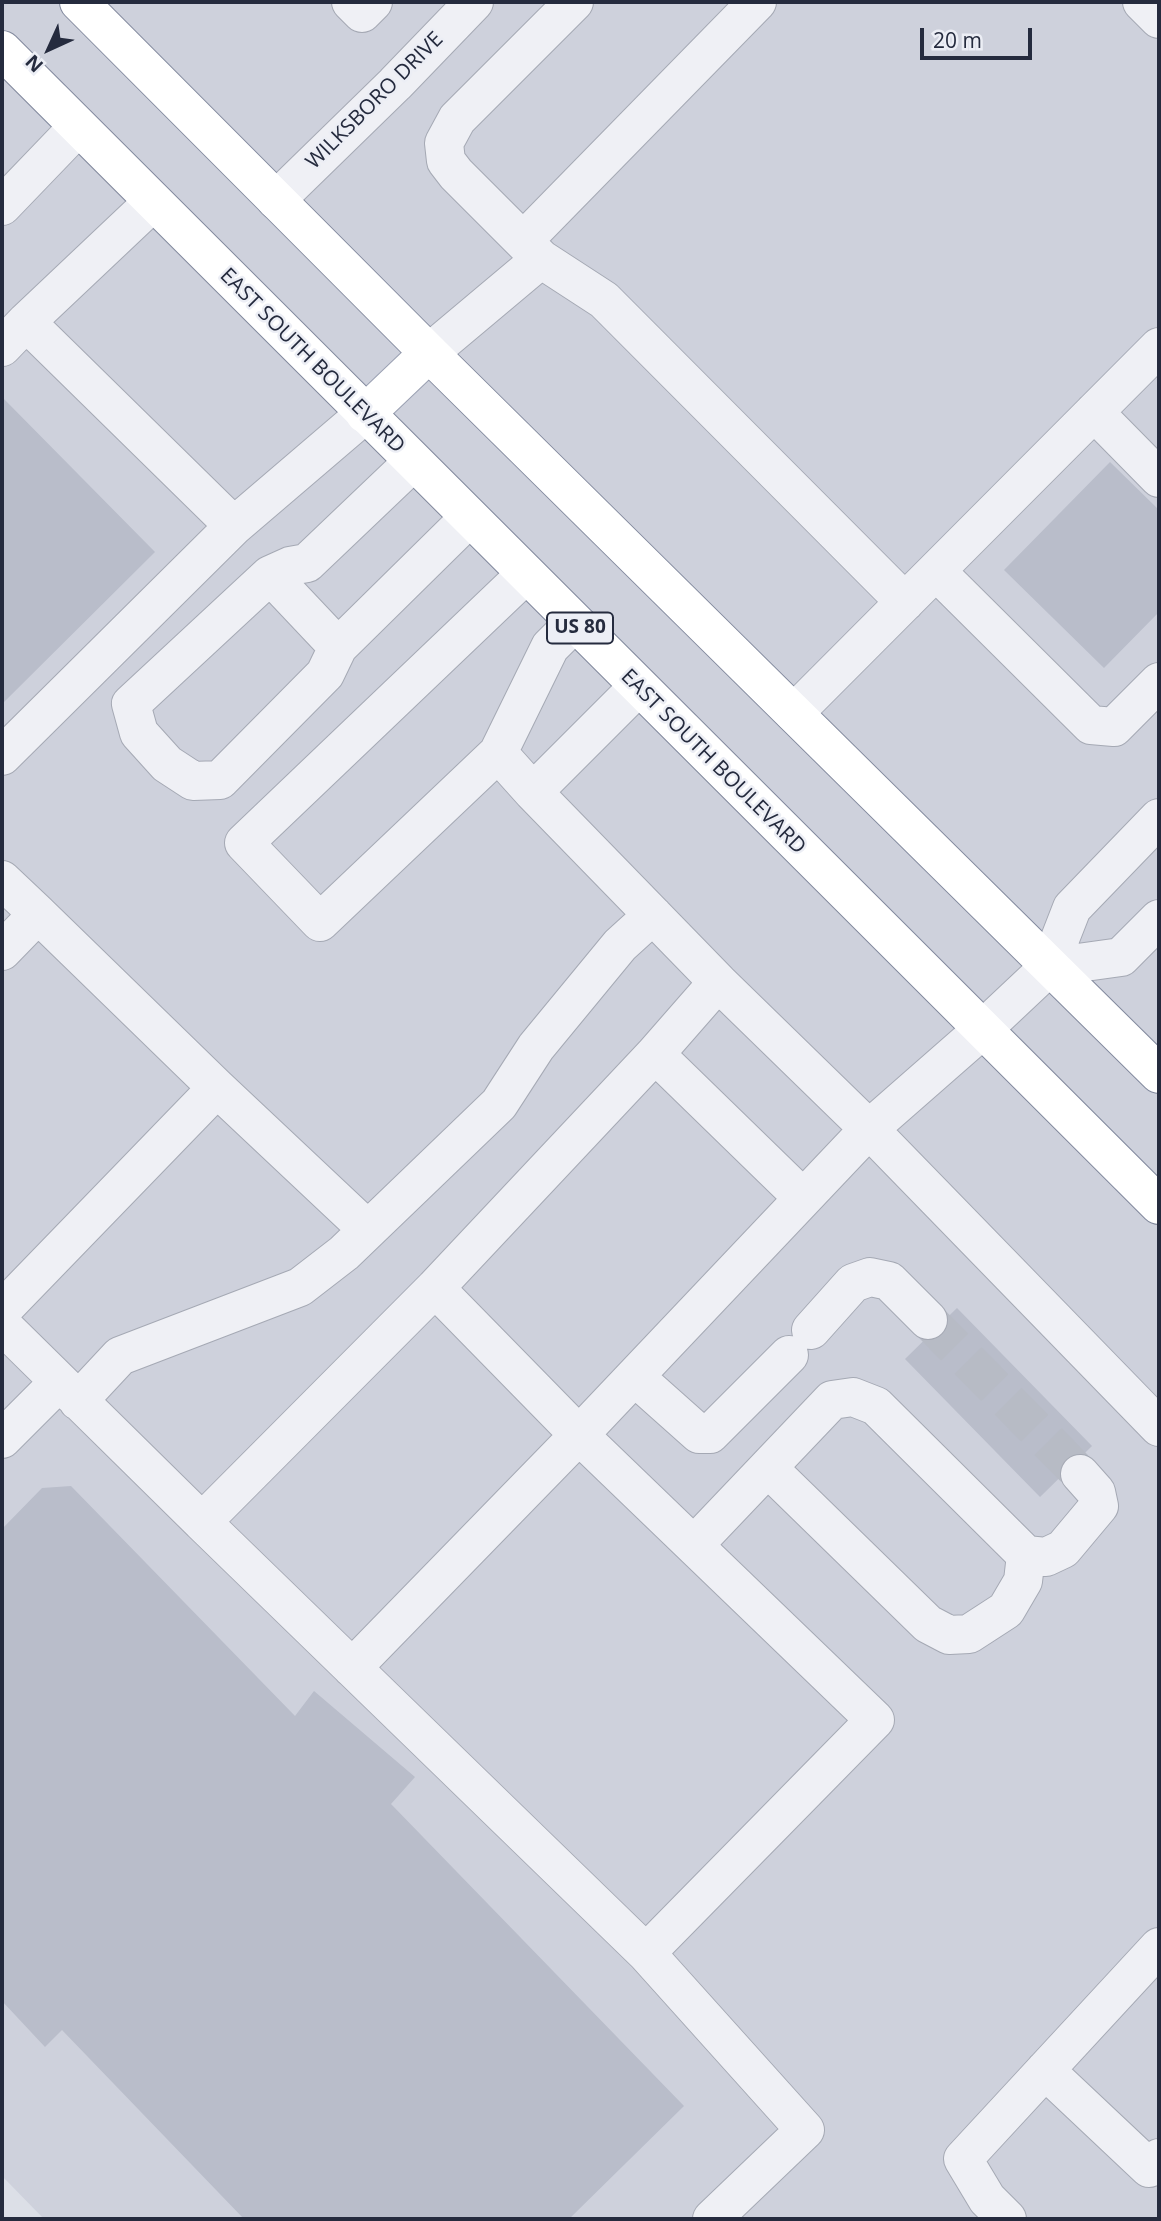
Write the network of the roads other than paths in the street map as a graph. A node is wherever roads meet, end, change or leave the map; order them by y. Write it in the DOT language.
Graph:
graph roads {
  1 [pos="79,2"];
  2 [pos="351,2"];
  3 [pos="373,2"];
  4 [pos="474,2"];
  5 [pos="574,2"];
  6 [pos="1142,2"];
  7 [pos="744,6"];
  8 [pos="1159,19"];
  9 [pos="2,50"];
  10 [pos="78,127"];
  11 [pos="276,200"];
  12 [pos="153,202"];
  13 [pos="2,206"];
  14 [pos="532,250"];
  15 [pos="14,334"];
  16 [pos="1159,347"];
  17 [pos="429,353"];
  18 [pos="1094,412"];
  19 [pos="365,414"];
  20 [pos="413,462"];
  21 [pos="1159,478"];
  22 [pos="469,517"];
  23 [pos="234,526"];
  24 [pos="936,571"];
  25 [pos="526,574"];
  26 [pos="270,575"];
  27 [pos="905,602"];
  28 [pos="574,623"];
  29 [pos="338,647"];
  30 [pos="1159,682"];
  31 [pos="638,687"];
  32 [pos="794,713"];
  33 [pos="498,753"];
  34 [pos="2,755"];
  35 [pos="533,792"];
  36 [pos="1159,818"];
  37 [pos="2,880"];
  38 [pos="38,914"];
  39 [pos="653,915"];
  40 [pos="1159,919"];
  41 [pos="2,951"];
  42 [pos="1049,967"];
  43 [pos="718,982"];
  44 [pos="982,1030"];
  45 [pos="654,1054"];
  46 [pos="1159,1074"];
  47 [pos="216,1088"];
  48 [pos="869,1129"];
  49 [pos="803,1198"];
  50 [pos="1159,1205"];
  51 [pos="368,1230"];
  52 [pos="435,1288"];
  53 [pos="2,1310"];
  54 [pos="928,1320"];
  55 [pos="2,1325"];
  56 [pos="635,1377"];
  57 [pos="69,1391"];
  58 [pos="1159,1427"];
  59 [pos="579,1435"];
  60 [pos="2,1438"];
  61 [pos="768,1468"];
  62 [pos="1080,1474"];
  63 [pos="202,1522"];
  64 [pos="694,1545"];
  65 [pos="1026,1555"];
  66 [pos="352,1668"];
  67 [pos="1159,1947"];
  68 [pos="646,1954"];
  69 [pos="1045,2070"];
  70 [pos="1156,2168"];
  71 [pos="987,2213"];
  72 [pos="712,2219"];
  1 -- 11 [label="main road"];
  2 -- 3 [label="street"];
  4 -- 11 [label="street, WILKSBORO DRIVE"];
  5 -- 14 [label="street"];
  6 -- 8 [label="street"];
  7 -- 14 [label="street"];
  9 -- 10 [label="main road, EAST SOUTH BOULEVARD / US 80"];
  10 -- 12 [label="main road, EAST SOUTH BOULEVARD / US 80"];
  10 -- 13 [label="street"];
  11 -- 17 [label="main road"];
  12 -- 15 [label="street"];
  12 -- 19 [label="main road, EAST SOUTH BOULEVARD / US 80"];
  14 -- 17 [label="street"];
  14 -- 27 [label="street"];
  15 -- 23 [label="street"];
  16 -- 18 [label="street"];
  17 -- 19 [label="main road"];
  17 -- 32 [label="main road"];
  18 -- 21 [label="street"];
  18 -- 24 [label="street"];
  19 -- 20 [label="main road, EAST SOUTH BOULEVARD / US 80"];
  19 -- 23 [label="street"];
  20 -- 22 [label="main road, EAST SOUTH BOULEVARD / US 80"];
  20 -- 26 [label="street"];
  22 -- 25 [label="main road, EAST SOUTH BOULEVARD / US 80"];
  22 -- 29 [label="street"];
  23 -- 34 [label="street"];
  24 -- 27 [label="street"];
  24 -- 30 [label="street"];
  25 -- 28 [label="main road, EAST SOUTH BOULEVARD / US 80"];
  25 -- 33 [label="street"];
  26 -- 29 [label="street"];
  26 -- 29 [label="street"];
  27 -- 32 [label="street"];
  28 -- 31 [label="main road, EAST SOUTH BOULEVARD / US 80"];
  28 -- 33 [label="street"];
  31 -- 35 [label="street"];
  31 -- 44 [label="main road, EAST SOUTH BOULEVARD / US 80"];
  32 -- 42 [label="main road"];
  33 -- 35 [label="street"];
  35 -- 39 [label="street"];
  36 -- 42 [label="street"];
  37 -- 38 [label="street"];
  38 -- 41 [label="street"];
  38 -- 47 [label="street"];
  39 -- 43 [label="street"];
  39 -- 51 [label="street"];
  40 -- 42 [label="street"];
  42 -- 44 [label="street"];
  42 -- 46 [label="main road"];
  43 -- 45 [label="street"];
  43 -- 48 [label="street"];
  44 -- 48 [label="street"];
  44 -- 50 [label="main road, EAST SOUTH BOULEVARD / US 80"];
  45 -- 49 [label="street"];
  45 -- 52 [label="street"];
  47 -- 51 [label="street"];
  47 -- 53 [label="street"];
  48 -- 49 [label="street"];
  48 -- 58 [label="street"];
  49 -- 56 [label="street"];
  51 -- 57 [label="street"];
  52 -- 59 [label="street"];
  52 -- 63 [label="street"];
  54 -- 56 [label="street"];
  55 -- 57 [label="street"];
  56 -- 59 [label="street"];
  57 -- 60 [label="street"];
  57 -- 63 [label="street"];
  59 -- 64 [label="street"];
  59 -- 66 [label="street"];
  61 -- 64 [label="street"];
  61 -- 65 [label="street"];
  61 -- 65 [label="street"];
  62 -- 65 [label="street"];
  63 -- 66 [label="street"];
  64 -- 68 [label="street"];
  66 -- 68 [label="street"];
  67 -- 69 [label="street"];
  68 -- 72 [label="street"];
  69 -- 70 [label="street"];
  69 -- 71 [label="street"];
}
